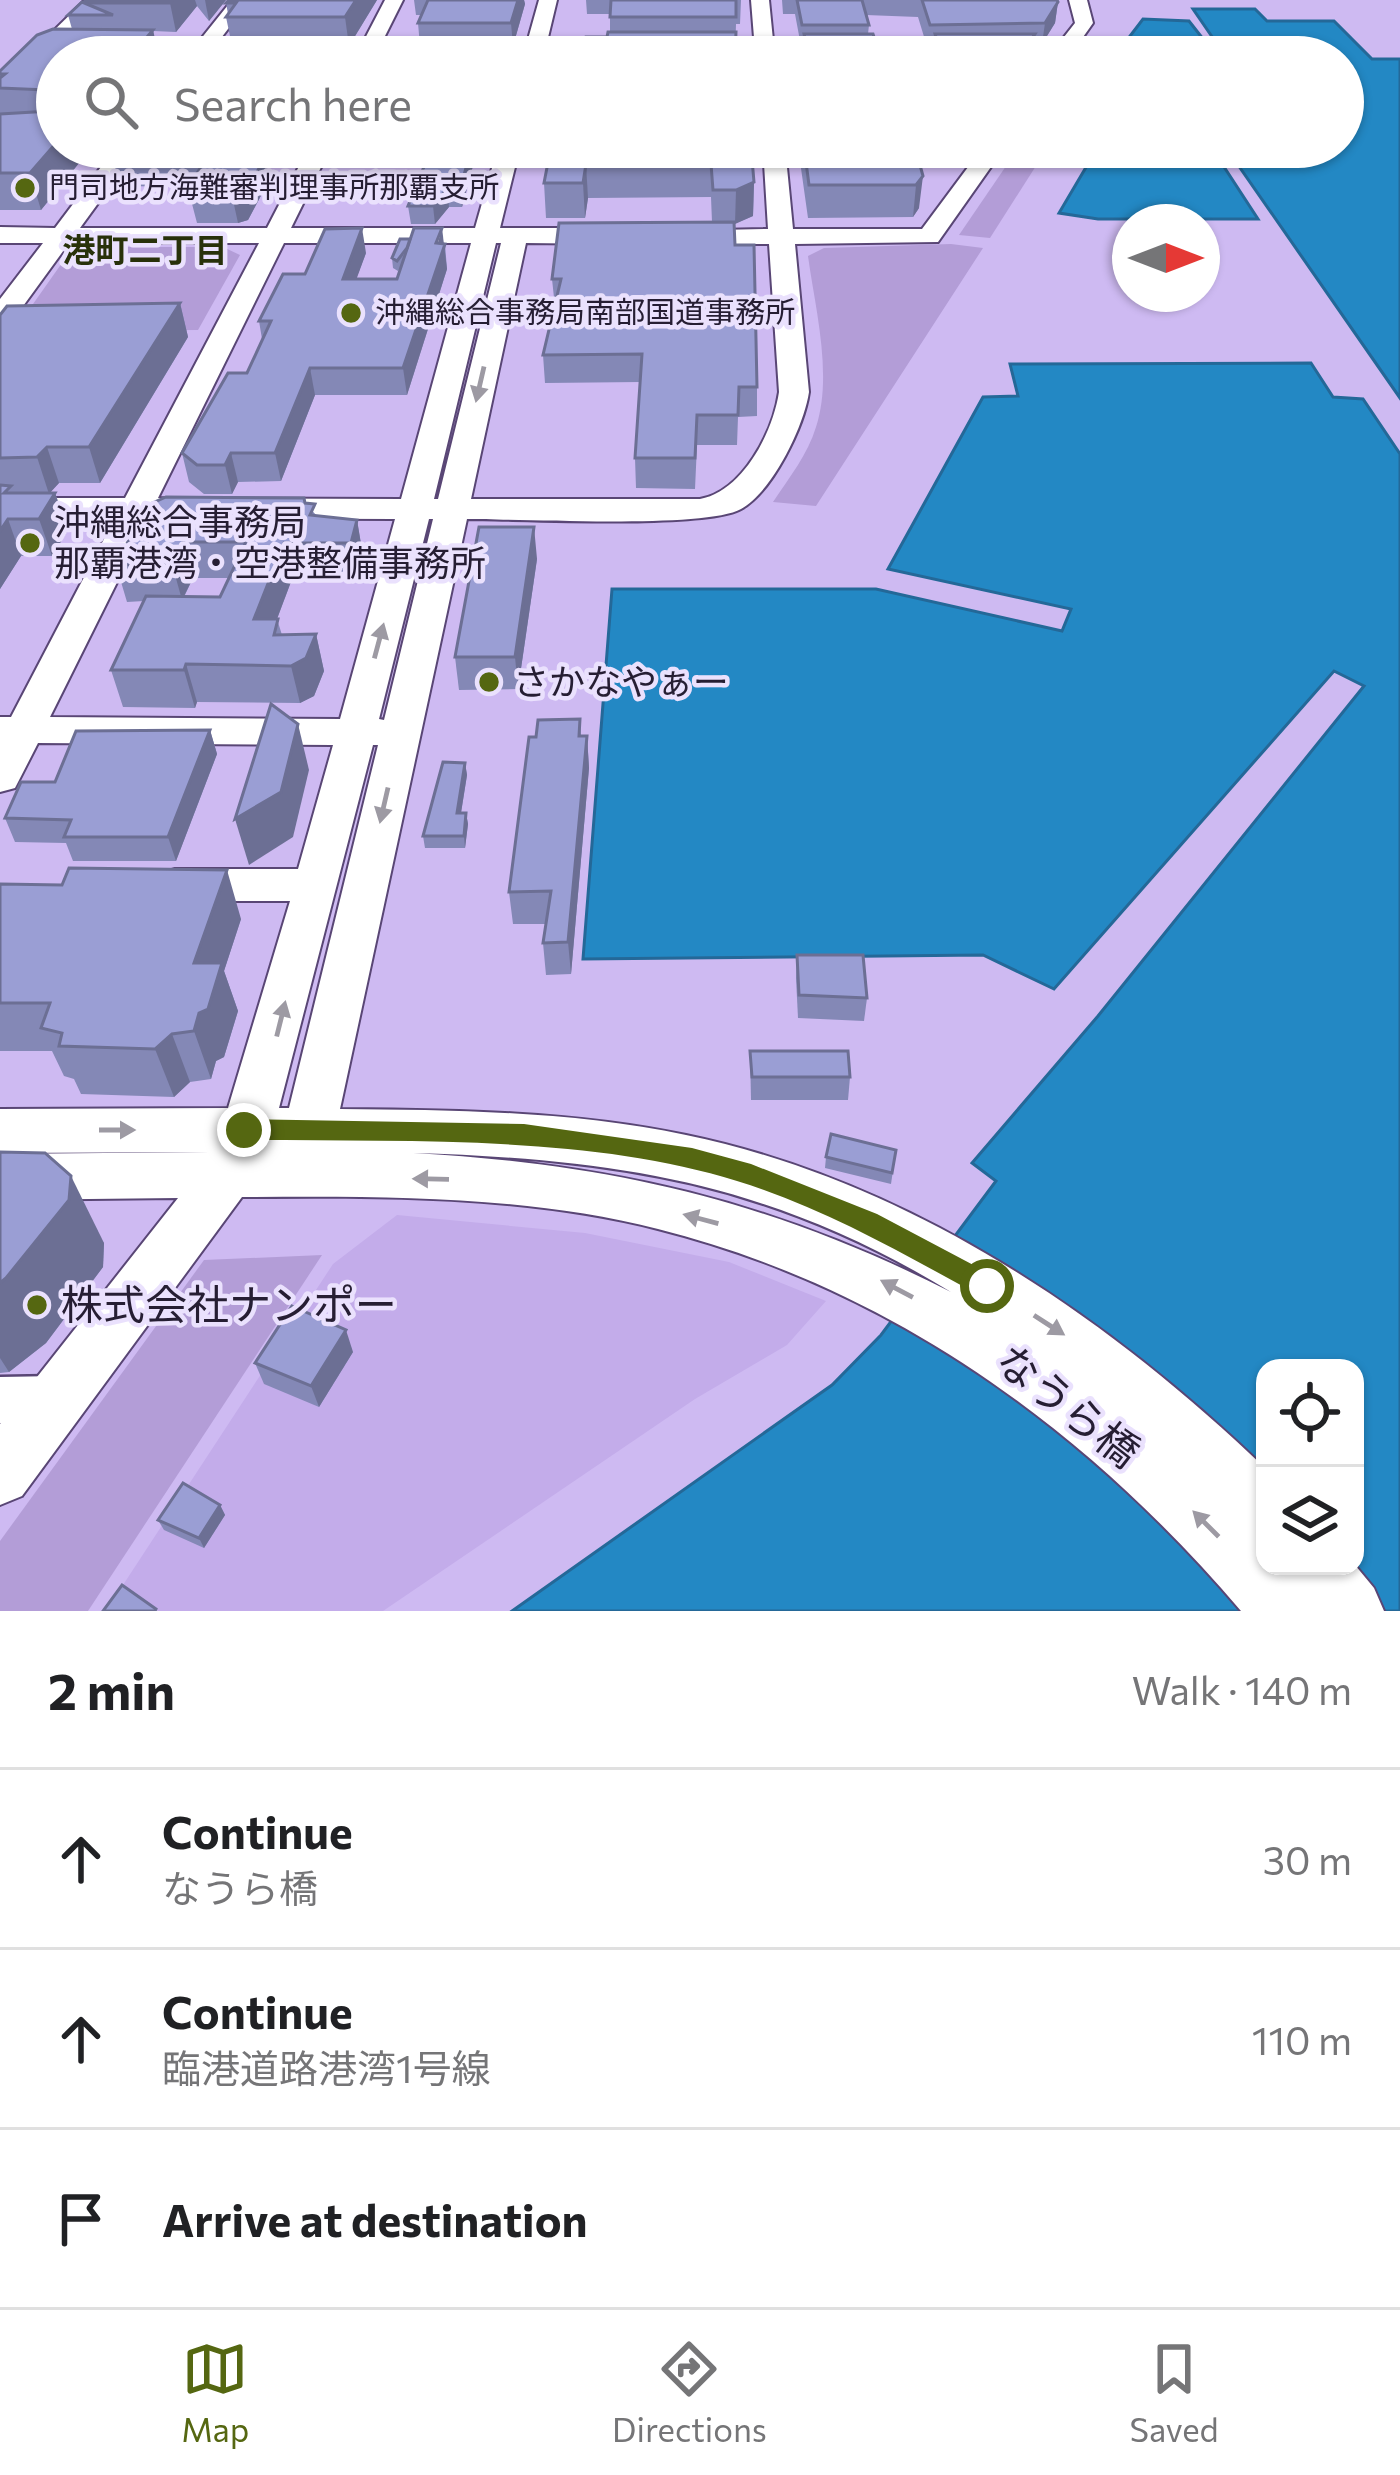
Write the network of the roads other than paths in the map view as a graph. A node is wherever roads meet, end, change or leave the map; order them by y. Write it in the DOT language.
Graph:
graph roads {
  1 [pos="78,0"];
  2 [pos="95,0"];
  3 [pos="241,0"];
  4 [pos="394,0"];
  5 [pos="548,0"];
  6 [pos="567,0"];
  7 [pos="760,0"];
  8 [pos="1078,0"];
  9 [pos="46,36"];
  10 [pos="53,36"];
  11 [pos="214,36"];
  12 [pos="376,36"];
  13 [pos="539,36"];
  14 [pos="559,36"];
  15 [pos="763,36"];
  16 [pos="1074,36"];
  17 [pos="36,48"];
  18 [pos="36,50"];
  19 [pos="29,56"];
  20 [pos="36,56"];
  21 [pos="0,76"];
  22 [pos="0,95"];
  23 [pos="113,168"];
  24 [pos="309,168"];
  25 [pos="507,168"];
  26 [pos="526,168"];
  27 [pos="776,168"];
  28 [pos="979,168"];
  29 [pos="0,235"];
  30 [pos="64,235"];
  31 [pos="275,235"];
  32 [pos="500,236"];
  33 [pos="782,236"];
  34 [pos="0,318"];
  35 [pos="0,508"];
  36 [pos="137,508"];
  37 [pos="432,508"];
  38 [pos="12,730"];
  39 [pos="355,732"];
  40 [pos="400,732"];
  41 [pos="0,778"];
  42 [pos="135,885"];
  43 [pos="314,885"];
  44 [pos="310,1130"];
  45 [pos="0,1131"];
  46 [pos="235,1153"];
  47 [pos="0,1177"];
  48 [pos="825,1231"];
  49 [pos="57,1399"];
  50 [pos="0,1400"];
  51 [pos="0,1474"];
  52 [pos="1256,1503"];
  53 [pos="1321,1575"];
  54 [pos="1284,1611"];
  55 [pos="1351,1611"];
  1 -- 9 [label="street"];
  2 -- 10 [label="street"];
  3 -- 11 [label="street"];
  4 -- 12 [label="street"];
  5 -- 13 [label="street"];
  6 -- 14 [label="street"];
  7 -- 15 [label="street"];
  8 -- 16 [label="street"];
  17 -- 19 [label="street"];
  18 -- 19 [label="street"];
  19 -- 20 [label="street"];
  19 -- 21 [label="street"];
  19 -- 22 [label="street"];
  23 -- 30 [label="street"];
  24 -- 31 [label="street"];
  25 -- 32 [label="street"];
  26 -- 32 [label="street"];
  27 -- 33 [label="street"];
  28 -- 33 [label="street"];
  29 -- 30 [label="street"];
  30 -- 31 [label="street"];
  30 -- 34 [label="street"];
  31 -- 32 [label="street"];
  31 -- 36 [label="street"];
  32 -- 33 [label="street"];
  32 -- 37 [label="street"];
  33 -- 37 [label="street"];
  35 -- 36 [label="street"];
  36 -- 37 [label="street"];
  36 -- 38 [label="street"];
  39 -- 37 [label="street, one-way"];
  37 -- 40 [label="street"];
  38 -- 39 [label="street"];
  38 -- 41 [label="street"];
  39 -- 40 [label="street"];
  39 -- 43 [label="street"];
  40 -- 44 [label="street, one-way"];
  42 -- 43 [label="street"];
  46 -- 43 [label="street, one-way"];
  44 -- 46 [label="street"];
  44 -- 48 [label="street"];
  45 -- 46 [label="street, one-way"];
  46 -- 47 [label="street"];
  48 -- 46 [label="street, one-way"];
  46 -- 49 [label="street"];
  48 -- 52 [label="street, なうら橋, one-way"];
  54 -- 48 [label="street, なうら橋, one-way"];
  49 -- 50 [label="street"];
  49 -- 51 [label="street"];
  53 -- 55 [label="street"];
}
